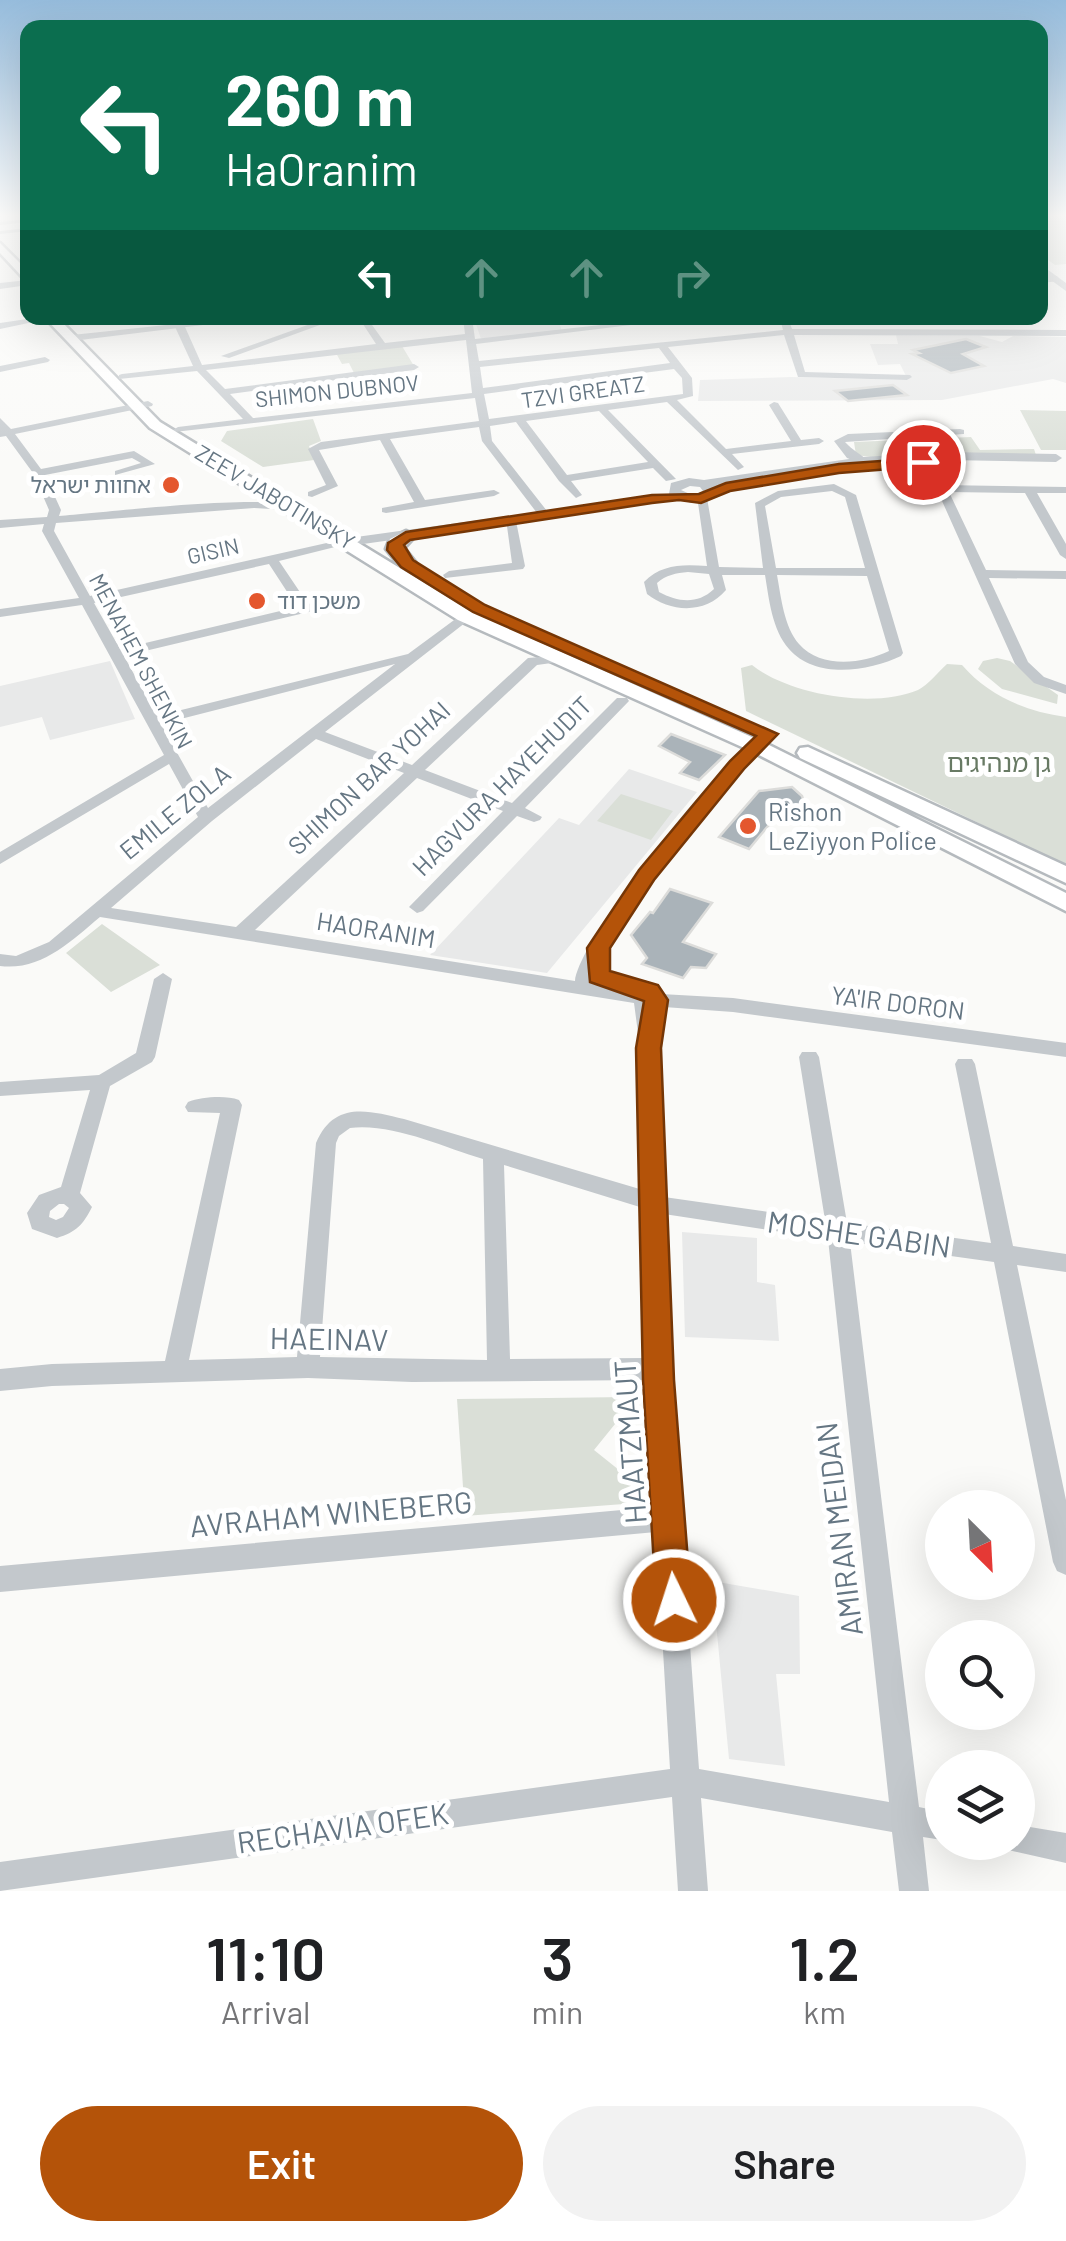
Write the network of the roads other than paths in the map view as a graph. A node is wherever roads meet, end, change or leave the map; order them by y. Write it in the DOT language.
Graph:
graph roads {
  1 [pos="59,325"];
  2 [pos="68,325"];
  3 [pos="158,325"];
  4 [pos="179,325"];
  5 [pos="315,325"];
  6 [pos="368,325"];
  7 [pos="469,325"];
  8 [pos="563,325"];
  9 [pos="604,325"];
  10 [pos="786,325"];
  11 [pos="566,331"];
  12 [pos="1066,333"];
  13 [pos="77,337"];
  14 [pos="789,337"];
  15 [pos="472,339"];
  16 [pos="382,346"];
  17 [pos="663,346"];
  18 [pos="46,360"];
  19 [pos="473,365"];
  20 [pos="679,365"];
  21 [pos="198,367"];
  22 [pos="414,368"];
  23 [pos="0,369"];
  24 [pos="122,377"];
  25 [pos="908,377"];
  26 [pos="223,392"];
  27 [pos="477,393"];
  28 [pos="670,400"];
  29 [pos="143,405"];
  30 [pos="774,405"];
  31 [pos="603,410"];
  32 [pos="250,420"];
  33 [pos="520,420"];
  34 [pos="0,421"];
  35 [pos="483,425"];
  36 [pos="190,431"];
  37 [pos="960,432"];
  38 [pos="5,433"];
  39 [pos="384,437"];
  40 [pos="819,441"];
  41 [pos="798,444"];
  42 [pos="726,450"];
  43 [pos="854,460"];
  44 [pos="1061,461"];
  45 [pos="656,464"];
  46 [pos="738,468"];
  47 [pos="38,472"];
  48 [pos="119,473"];
  49 [pos="563,479"];
  50 [pos="906,488"];
  51 [pos="942,488"];
  52 [pos="1029,489"];
  53 [pos="1066,490"];
  54 [pos="690,491"];
  55 [pos="312,494"];
  56 [pos="494,494"];
  57 [pos="576,495"];
  58 [pos="283,499"];
  59 [pos="421,504"];
  60 [pos="386,510"];
  61 [pos="542,511"];
  62 [pos="52,520"];
  63 [pos="510,521"];
  64 [pos="0,524"];
  65 [pos="406,536"];
  66 [pos="325,538"];
  67 [pos="362,540"];
  68 [pos="1066,555"];
  69 [pos="271,558"];
  70 [pos="407,564"];
  71 [pos="709,570"];
  72 [pos="772,571"];
  73 [pos="870,572"];
  74 [pos="979,574"];
  75 [pos="1066,574"];
  76 [pos="449,575"];
  77 [pos="350,598"];
  78 [pos="86,601"];
  79 [pos="305,609"];
  80 [pos="0,613"];
  81 [pos="465,616"];
  82 [pos="532,653"];
  83 [pos="114,654"];
  84 [pos="410,656"];
  85 [pos="359,669"];
  86 [pos="375,684"];
  87 [pos="1066,690"];
  88 [pos="622,701"];
  89 [pos="151,722"];
  90 [pos="313,733"];
  91 [pos="751,750"];
  92 [pos="170,756"];
  93 [pos="410,772"];
  94 [pos="514,810"];
  95 [pos="534,817"];
  96 [pos="206,818"];
  97 [pos="0,859"];
  98 [pos="1066,875"];
  99 [pos="1066,903"];
  100 [pos="418,907"];
  101 [pos="95,911"];
  102 [pos="240,934"];
  103 [pos="0,960"];
  104 [pos="163,979"];
  105 [pos="591,981"];
  106 [pos="650,996"];
  107 [pos="693,1003"];
  108 [pos="723,1004"];
  109 [pos="651,1040"];
  110 [pos="1066,1050"];
  111 [pos="809,1057"];
  112 [pos="965,1064"];
  113 [pos="102,1082"];
  114 [pos="0,1089"];
  115 [pos="195,1107"];
  116 [pos="493,1153"];
  117 [pos="69,1195"];
  118 [pos="654,1202"];
  119 [pos="838,1232"];
  120 [pos="1006,1256"];
  121 [pos="1066,1263"];
  122 [pos="308,1367"];
  123 [pos="499,1369"];
  124 [pos="658,1369"];
  125 [pos="175,1370"];
  126 [pos="0,1380"];
  127 [pos="668,1518"];
  128 [pos="1066,1562"];
  129 [pos="0,1579"];
  130 [pos="686,1781"];
  131 [pos="906,1820"];
  132 [pos="925,1823"];
  133 [pos="1035,1843"];
  134 [pos="1066,1848"];
  135 [pos="0,1877"];
  136 [pos="694,1891"];
  137 [pos="914,1891"];
  1 -- 13 [label="main road, ZEEV JABOTINSKY"];
  2 -- 13 [label="main road, ZEEV JABOTINSKY"];
  3 -- 13 [label="street"];
  4 -- 21 [label="street"];
  5 -- 21 [label="street"];
  6 -- 16 [label="street"];
  7 -- 15 [label="street"];
  8 -- 11 [label="street"];
  9 -- 11 [label="street"];
  10 -- 14 [label="street"];
  11 -- 15 [label="street"];
  12 -- 14 [label="street"];
  13 -- 24 [label="main road, ZEEV JABOTINSKY"];
  13 -- 29 [label="main road, ZEEV JABOTINSKY"];
  14 -- 17 [label="street"];
  14 -- 25 [label="street"];
  15 -- 16 [label="street"];
  15 -- 19 [label="street"];
  16 -- 21 [label="street"];
  17 -- 19 [label="street"];
  17 -- 20 [label="street"];
  18 -- 23 [label="street"];
  19 -- 27 [label="street"];
  20 -- 27 [label="street, SHIMON DUBNOV"];
  20 -- 28 [label="street, TZVI GREATZ"];
  21 -- 24 [label="street"];
  21 -- 26 [label="street"];
  22 -- 26 [label="street"];
  24 -- 29 [label="main road, ZEEV JABOTINSKY"];
  26 -- 32 [label="street"];
  27 -- 32 [label="street, SHIMON DUBNOV"];
  27 -- 35 [label="street"];
  28 -- 31 [label="street, TZVI GREATZ"];
  28 -- 42 [label="street"];
  29 -- 36 [label="main road, ZEEV JABOTINSKY"];
  29 -- 38 [label="street"];
  29 -- 58 [label="main road, ZEEV JABOTINSKY"];
  30 -- 41 [label="street"];
  31 -- 33 [label="street, TZVI GREATZ"];
  31 -- 45 [label="street"];
  32 -- 36 [label="street, SHIMON DUBNOV"];
  33 -- 35 [label="street, TZVI GREATZ"];
  33 -- 49 [label="street"];
  34 -- 38 [label="street, MENAHEM SHENKIN"];
  35 -- 39 [label="street, TZVI GREATZ"];
  35 -- 61 [label="street"];
  36 -- 58 [label="main road, ZEEV JABOTINSKY"];
  37 -- 43 [label="street"];
  38 -- 47 [label="street, MENAHEM SHENKIN"];
  39 -- 55 [label="street, TZVI GREATZ"];
  39 -- 59 [label="street"];
  40 -- 41 [label="street"];
  41 -- 42 [label="street"];
  42 -- 46 [label="street"];
  43 -- 44 [label="street"];
  43 -- 54 [label="street"];
  44 -- 54 [label="street"];
  45 -- 49 [label="street"];
  45 -- 54 [label="street"];
  47 -- 48 [label="street"];
  47 -- 62 [label="street, MENAHEM SHENKIN"];
  49 -- 57 [label="street"];
  50 -- 51 [label="street"];
  51 -- 52 [label="street"];
  51 -- 74 [label="street"];
  52 -- 53 [label="street"];
  52 -- 68 [label="street"];
  54 -- 61 [label="street"];
  54 -- 63 [label="street"];
  54 -- 71 [label="street"];
  56 -- 59 [label="street"];
  58 -- 62 [label="street"];
  58 -- 66 [label="main road, ZEEV JABOTINSKY"];
  58 -- 67 [label="main road, ZEEV JABOTINSKY"];
  59 -- 60 [label="street"];
  61 -- 67 [label="street"];
  62 -- 64 [label="street"];
  62 -- 78 [label="street, MENAHEM SHENKIN"];
  63 -- 65 [label="street"];
  63 -- 76 [label="street"];
  65 -- 67 [label="street"];
  65 -- 70 [label="main road"];
  66 -- 67 [label="main road, ZEEV JABOTINSKY"];
  66 -- 69 [label="street, GISIN"];
  67 -- 70 [label="main road, ZEEV JABOTINSKY"];
  67 -- 81 [label="main road, ZEEV JABOTINSKY"];
  69 -- 78 [label="street, GISIN"];
  69 -- 79 [label="street"];
  70 -- 91 [label="main road, ZEEV JABOTINSKY"];
  71 -- 71 [label="street"];
  71 -- 72 [label="street"];
  72 -- 73 [label="street"];
  72 -- 73 [label="street"];
  72 -- 73 [label="street"];
  74 -- 75 [label="street"];
  74 -- 87 [label="street"];
  77 -- 79 [label="street"];
  78 -- 80 [label="street, GISIN"];
  78 -- 83 [label="street, MENAHEM SHENKIN"];
  79 -- 83 [label="street"];
  81 -- 82 [label="main road, ZEEV JABOTINSKY"];
  81 -- 84 [label="street, EMILE ZOLA"];
  82 -- 91 [label="main road, ZEEV JABOTINSKY"];
  82 -- 93 [label="street, SHIMON BAR YOHAI"];
  83 -- 89 [label="street, MENAHEM SHENKIN"];
  84 -- 85 [label="street"];
  84 -- 86 [label="street, EMILE ZOLA"];
  85 -- 86 [label="street"];
  85 -- 89 [label="street"];
  86 -- 90 [label="street, EMILE ZOLA"];
  88 -- 94 [label="street, HAGVURA HAYEHUDIT"];
  89 -- 92 [label="street, MENAHEM SHENKIN"];
  90 -- 93 [label="street"];
  90 -- 96 [label="street, EMILE ZOLA"];
  91 -- 98 [label="main road, ZEEV JABOTINSKY"];
  91 -- 99 [label="main road, ZEEV JABOTINSKY"];
  91 -- 105 [label="street"];
  92 -- 96 [label="street, MENAHEM SHENKIN"];
  92 -- 97 [label="street"];
  93 -- 94 [label="street"];
  93 -- 102 [label="street, SHIMON BAR YOHAI"];
  94 -- 95 [label="street"];
  94 -- 100 [label="street, HAGVURA HAYEHUDIT"];
  96 -- 101 [label="street, EMILE ZOLA"];
  101 -- 102 [label="street, HAORANIM"];
  101 -- 103 [label="street, EMILE ZOLA"];
  102 -- 105 [label="street, HAORANIM"];
  104 -- 113 [label="street"];
  105 -- 106 [label="street, HAORANIM"];
  106 -- 107 [label="street, YA'IR DORON"];
  106 -- 108 [label="street, YA'IR DORON"];
  106 -- 109 [label="street, HAATZMAUT"];
  107 -- 108 [label="street, YA'IR DORON"];
  107 -- 109 [label="street"];
  108 -- 110 [label="street, YA'IR DORON"];
  109 -- 118 [label="street, HAATZMAUT"];
  111 -- 119 [label="street, AMIRAN MEIDAN"];
  112 -- 120 [label="street"];
  113 -- 114 [label="street"];
  113 -- 117 [label="street"];
  115 -- 125 [label="street"];
  116 -- 118 [label="street, MOSHE GABIN"];
  116 -- 122 [label="street, MOSHE GABIN"];
  116 -- 123 [label="street"];
  118 -- 119 [label="street, MOSHE GABIN"];
  118 -- 124 [label="street, HAATZMAUT"];
  119 -- 120 [label="street, MOSHE GABIN"];
  119 -- 131 [label="street, AMIRAN MEIDAN"];
  120 -- 121 [label="street, MOSHE GABIN"];
  120 -- 128 [label="street"];
  122 -- 123 [label="street, HAEINAV"];
  122 -- 125 [label="street, HAEINAV"];
  123 -- 124 [label="street, HAEINAV"];
  124 -- 127 [label="street, HAATZMAUT"];
  125 -- 126 [label="street, HAEINAV"];
  127 -- 129 [label="street, AVRAHAM WINEBERG"];
  127 -- 130 [label="street, HAATZMAUT"];
  130 -- 131 [label="street"];
  130 -- 135 [label="street, RECHAVIA OFEK"];
  130 -- 136 [label="street, HAATZMAUT"];
  131 -- 132 [label="street"];
  131 -- 137 [label="street, AMIRAN MEIDAN"];
  133 -- 134 [label="street"];
}
